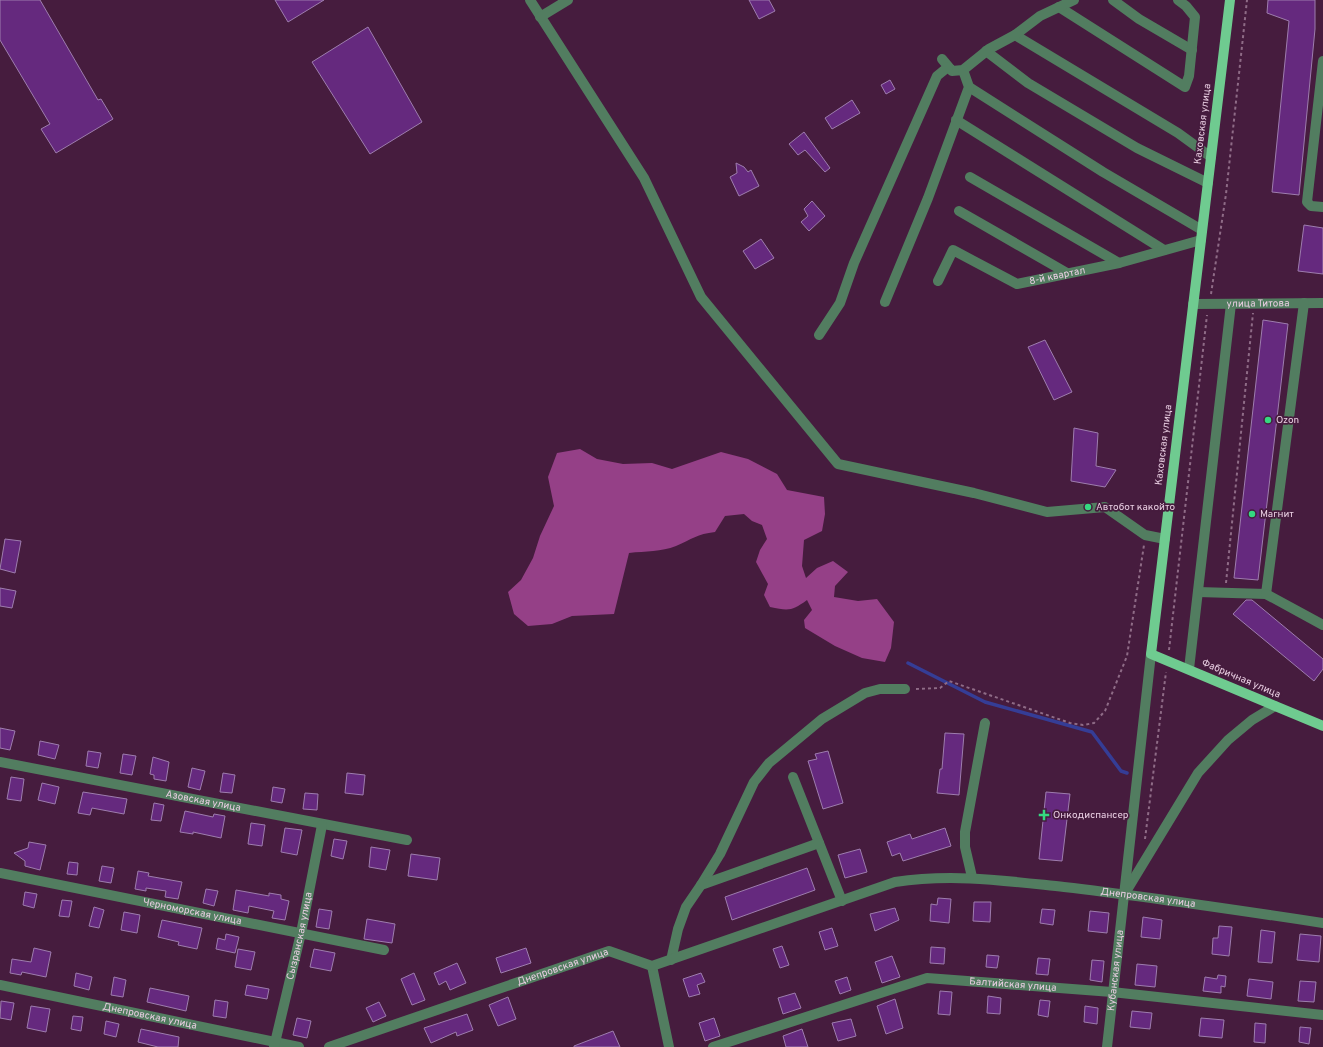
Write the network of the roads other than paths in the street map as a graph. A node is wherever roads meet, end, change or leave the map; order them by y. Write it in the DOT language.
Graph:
graph roads {
  1 [pos="530,0"];
  2 [pos="568,0"];
  3 [pos="1074,0"];
  4 [pos="1113,0"];
  5 [pos="1178,0"];
  6 [pos="1230,0"];
  7 [pos="1059,7"];
  8 [pos="540,17"];
  9 [pos="1015,35"];
  10 [pos="1192,50"];
  11 [pos="986,51"];
  12 [pos="1323,61"];
  13 [pos="963,70"];
  14 [pos="968,87"];
  15 [pos="956,120"];
  16 [pos="1320,124"];
  17 [pos="1211,157"];
  18 [pos="970,177"];
  19 [pos="1208,183"];
  20 [pos="1323,207"];
  21 [pos="959,212"];
  22 [pos="1202,230"];
  23 [pos="1201,240"];
  24 [pos="1164,250"];
  25 [pos="1119,262"];
  26 [pos="1067,273"];
  27 [pos="938,281"];
  28 [pos="885,302"];
  29 [pos="1304,303"];
  30 [pos="1323,303"];
  31 [pos="1193,304"];
  32 [pos="1231,304"];
  33 [pos="819,335"];
  34 [pos="1165,539"];
  35 [pos="1198,592"];
  36 [pos="1266,594"];
  37 [pos="1323,625"];
  38 [pos="1151,654"];
  39 [pos="1189,669"];
  40 [pos="905,689"];
  41 [pos="1275,706"];
  42 [pos="985,723"];
  43 [pos="1323,726"];
  44 [pos="0,762"];
  45 [pos="793,777"];
  46 [pos="322,825"];
  47 [pos="407,840"];
  48 [pos="819,842"];
  49 [pos="0,873"];
  50 [pos="972,877"];
  51 [pos="700,886"];
  52 [pos="1124,894"];
  53 [pos="842,901"];
  54 [pos="1323,923"];
  55 [pos="301,933"];
  56 [pos="384,950"];
  57 [pos="671,960"];
  58 [pos="652,966"];
  59 [pos="0,985"];
  60 [pos="1112,992"];
  61 [pos="1323,1014"];
  62 [pos="275,1045"];
  63 [pos="299,1047"];
  64 [pos="329,1047"];
  65 [pos="669,1047"];
  66 [pos="713,1047"];
  67 [pos="1107,1047"];
  1 -- 8 [label="street"];
  2 -- 8 [label="street"];
  3 -- 7 [label="street"];
  4 -- 10 [label="street"];
  5 -- 10 [label="street"];
  6 -- 17 [label="main road, Каховская улица"];
  7 -- 9 [label="street"];
  7 -- 10 [label="street"];
  8 -- 34 [label="street"];
  9 -- 11 [label="street"];
  9 -- 17 [label="street"];
  11 -- 13 [label="street"];
  11 -- 19 [label="street"];
  12 -- 16 [label="street"];
  13 -- 14 [label="street"];
  13 -- 33 [label="street"];
  14 -- 15 [label="street"];
  14 -- 22 [label="street"];
  15 -- 24 [label="street"];
  15 -- 28 [label="street"];
  16 -- 20 [label="street"];
  17 -- 19 [label="main road, Каховская улица"];
  18 -- 25 [label="street"];
  19 -- 22 [label="main road, Каховская улица"];
  21 -- 26 [label="street"];
  22 -- 23 [label="main road, Каховская улица"];
  23 -- 24 [label="street, 8-й квартал"];
  23 -- 31 [label="main road, Каховская улица"];
  24 -- 25 [label="street, 8-й квартал"];
  25 -- 26 [label="street, 8-й квартал"];
  26 -- 27 [label="street, 8-й квартал"];
  29 -- 30 [label="street, улица Титова"];
  29 -- 32 [label="street, улица Титова"];
  29 -- 36 [label="street"];
  31 -- 32 [label="street, улица Титова"];
  31 -- 34 [label="main road, Каховская улица"];
  32 -- 35 [label="street"];
  34 -- 38 [label="main road, Каховская улица"];
  35 -- 36 [label="street"];
  35 -- 39 [label="street"];
  36 -- 37 [label="street"];
  38 -- 39 [label="main road, Фабричная улица"];
  38 -- 52 [label="street, Каховская улица"];
  39 -- 41 [label="main road, Фабричная улица"];
  40 -- 51 [label="street"];
  41 -- 43 [label="main road, Фабричная улица"];
  41 -- 52 [label="street"];
  42 -- 50 [label="street"];
  44 -- 46 [label="street, Азовская улица"];
  45 -- 48 [label="street"];
  46 -- 47 [label="street, Азовская улица"];
  46 -- 55 [label="street, Сызранская улица"];
  48 -- 51 [label="street"];
  48 -- 53 [label="street"];
  49 -- 55 [label="street, Черноморская улица"];
  50 -- 52 [label="street, Днепровская улица"];
  50 -- 53 [label="street, Днепровская улица"];
  51 -- 57 [label="street"];
  52 -- 54 [label="street, Днепровская улица"];
  52 -- 60 [label="street, Кубанская улица"];
  53 -- 57 [label="street, Днепровская улица"];
  55 -- 56 [label="street, Черноморская улица"];
  55 -- 62 [label="street, Сызранская улица"];
  57 -- 58 [label="street, Днепровская улица"];
  58 -- 64 [label="street, Днепровская улица"];
  58 -- 65 [label="street"];
  59 -- 62 [label="street, Днепровская улица"];
  60 -- 61 [label="street, Балтийская улица"];
  60 -- 66 [label="street, Балтийская улица"];
  60 -- 67 [label="street, Кубанская улица"];
  62 -- 63 [label="street, Днепровская улица"];
}
